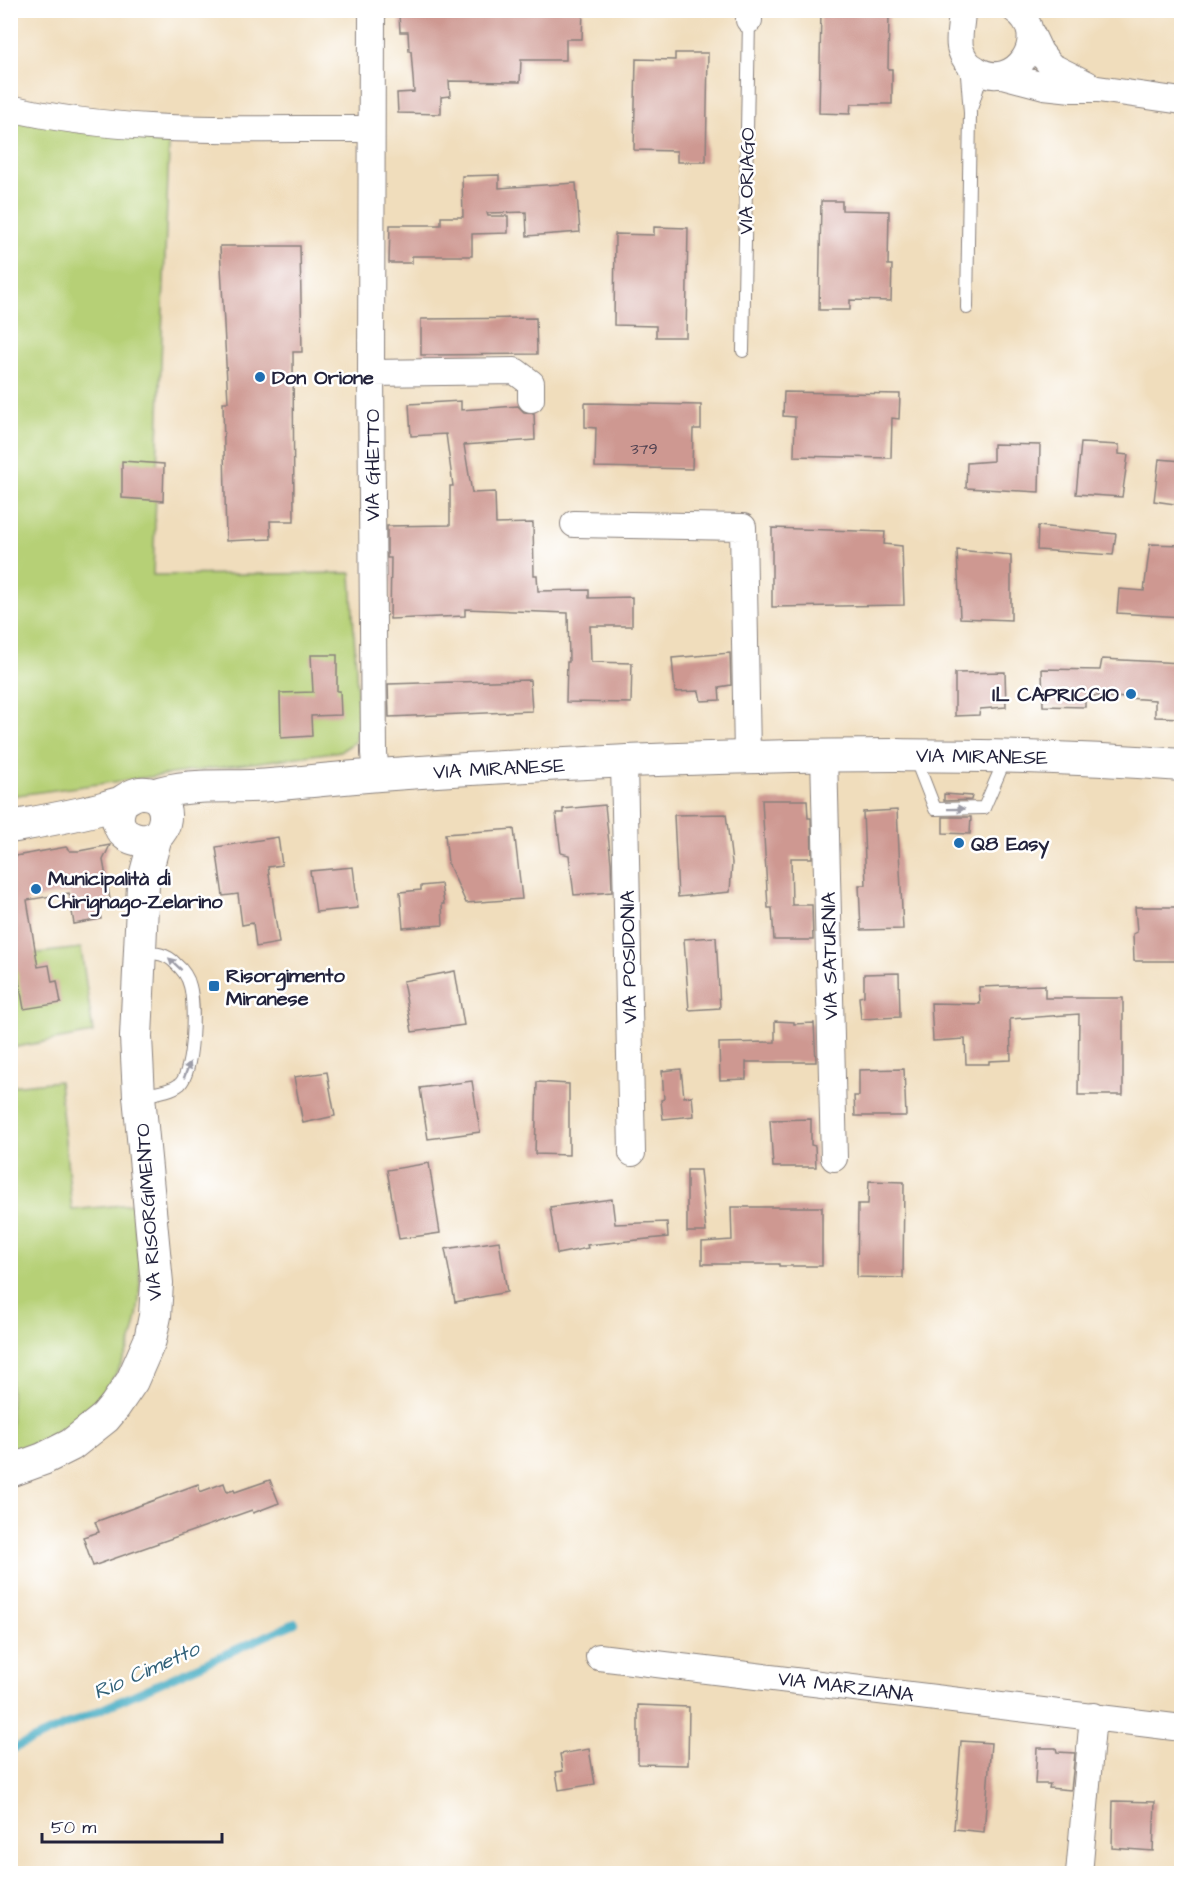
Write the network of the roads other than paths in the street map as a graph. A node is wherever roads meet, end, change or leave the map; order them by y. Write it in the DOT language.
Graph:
graph roads {
  1 [pos="372,10"];
  2 [pos="1015,10"];
  3 [pos="749,15"];
  4 [pos="966,16"];
  5 [pos="1031,33"];
  6 [pos="983,69"];
  7 [pos="1098,89"];
  8 [pos="1182,101"];
  9 [pos="10,108"];
  10 [pos="970,113"];
  11 [pos="371,129"];
  12 [pos="967,308"];
  13 [pos="743,351"];
  14 [pos="371,373"];
  15 [pos="531,399"];
  16 [pos="574,524"];
  17 [pos="914,754"];
  18 [pos="824,755"];
  19 [pos="747,756"];
  20 [pos="1006,757"];
  21 [pos="624,762"];
  22 [pos="1182,765"];
  23 [pos="376,775"];
  24 [pos="141,819"];
  25 [pos="10,826"];
  26 [pos="140,952"];
  27 [pos="139,1096"];
  28 [pos="632,1153"];
  29 [pos="834,1158"];
  30 [pos="10,1471"];
  31 [pos="599,1657"];
  32 [pos="1093,1716"];
  33 [pos="1182,1728"];
  34 [pos="1079,1874"];
  1 -- 11 [label="street, VIA GHETTO"];
  2 -- 5 [label="street"];
  3 -- 13 [label="lane, VIA ORIAGO"];
  4 -- 6 [label="street"];
  5 -- 6 [label="street"];
  5 -- 7 [label="street"];
  6 -- 7 [label="street"];
  6 -- 10 [label="lane"];
  6 -- 10 [label="lane"];
  7 -- 8 [label="street"];
  9 -- 11 [label="street"];
  10 -- 12 [label="lane"];
  11 -- 14 [label="street, VIA GHETTO"];
  14 -- 15 [label="street"];
  14 -- 23 [label="street, VIA GHETTO"];
  16 -- 19 [label="street"];
  17 -- 18 [label="street, VIA MIRANESE"];
  17 -- 20 [label="street, VIA MIRANESE"];
  17 -- 20 [label="lane, one-way"];
  18 -- 19 [label="street, VIA MIRANESE"];
  18 -- 29 [label="street, VIA SATURNIA"];
  19 -- 21 [label="street, VIA MIRANESE"];
  20 -- 22 [label="street, VIA MIRANESE"];
  21 -- 23 [label="street, VIA MIRANESE"];
  21 -- 28 [label="street, VIA POSIDONIA"];
  23 -- 24 [label="street, VIA MIRANESE"];
  24 -- 25 [label="street, VIA MIRANESE"];
  24 -- 26 [label="street, VIA RISORGIMENTO"];
  26 -- 27 [label="street, VIA RISORGIMENTO"];
  27 -- 26 [label="lane, one-way"];
  27 -- 30 [label="street, VIA RISORGIMENTO"];
  31 -- 32 [label="street, VIA MARZIANA"];
  32 -- 33 [label="street, VIA MARZIANA"];
  32 -- 34 [label="street"];
}
